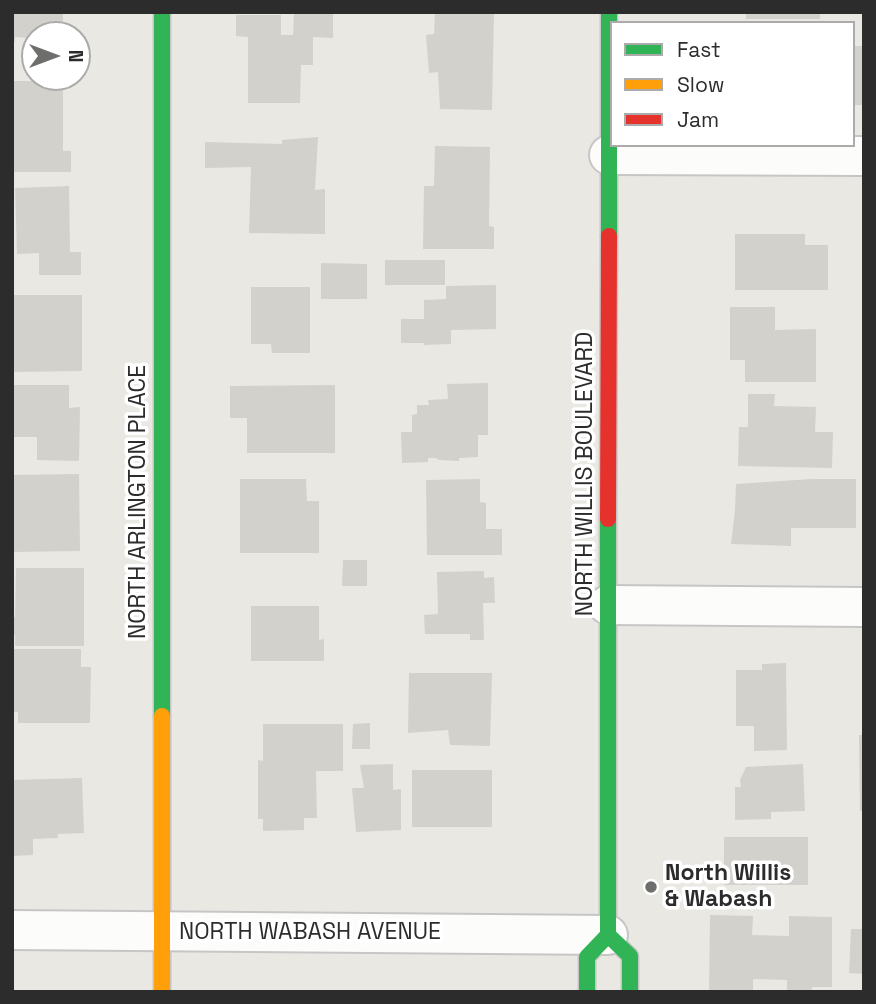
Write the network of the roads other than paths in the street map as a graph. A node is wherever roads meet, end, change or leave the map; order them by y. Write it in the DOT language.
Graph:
graph roads {
  1 [pos="162,12"];
  2 [pos="609,12"];
  3 [pos="609,155"];
  4 [pos="864,156"];
  5 [pos="608,605"];
  6 [pos="864,607"];
  7 [pos="12,930"];
  8 [pos="162,932"];
  9 [pos="608,935"];
  10 [pos="162,992"];
  11 [pos="587,992"];
  12 [pos="630,992"];
  1 -- 8 [label="street, NORTH ARLINGTON PLACE"];
  2 -- 3 [label="street, NORTH WILLIS BOULEVARD"];
  3 -- 4 [label="street"];
  3 -- 5 [label="street, NORTH WILLIS BOULEVARD"];
  5 -- 6 [label="street"];
  5 -- 9 [label="street, NORTH WILLIS BOULEVARD"];
  7 -- 8 [label="street, NORTH WABASH AVENUE"];
  8 -- 9 [label="street, NORTH WABASH AVENUE"];
  8 -- 10 [label="street, NORTH ARLINGTON PLACE"];
  9 -- 11 [label="street"];
  9 -- 12 [label="street"];
}
